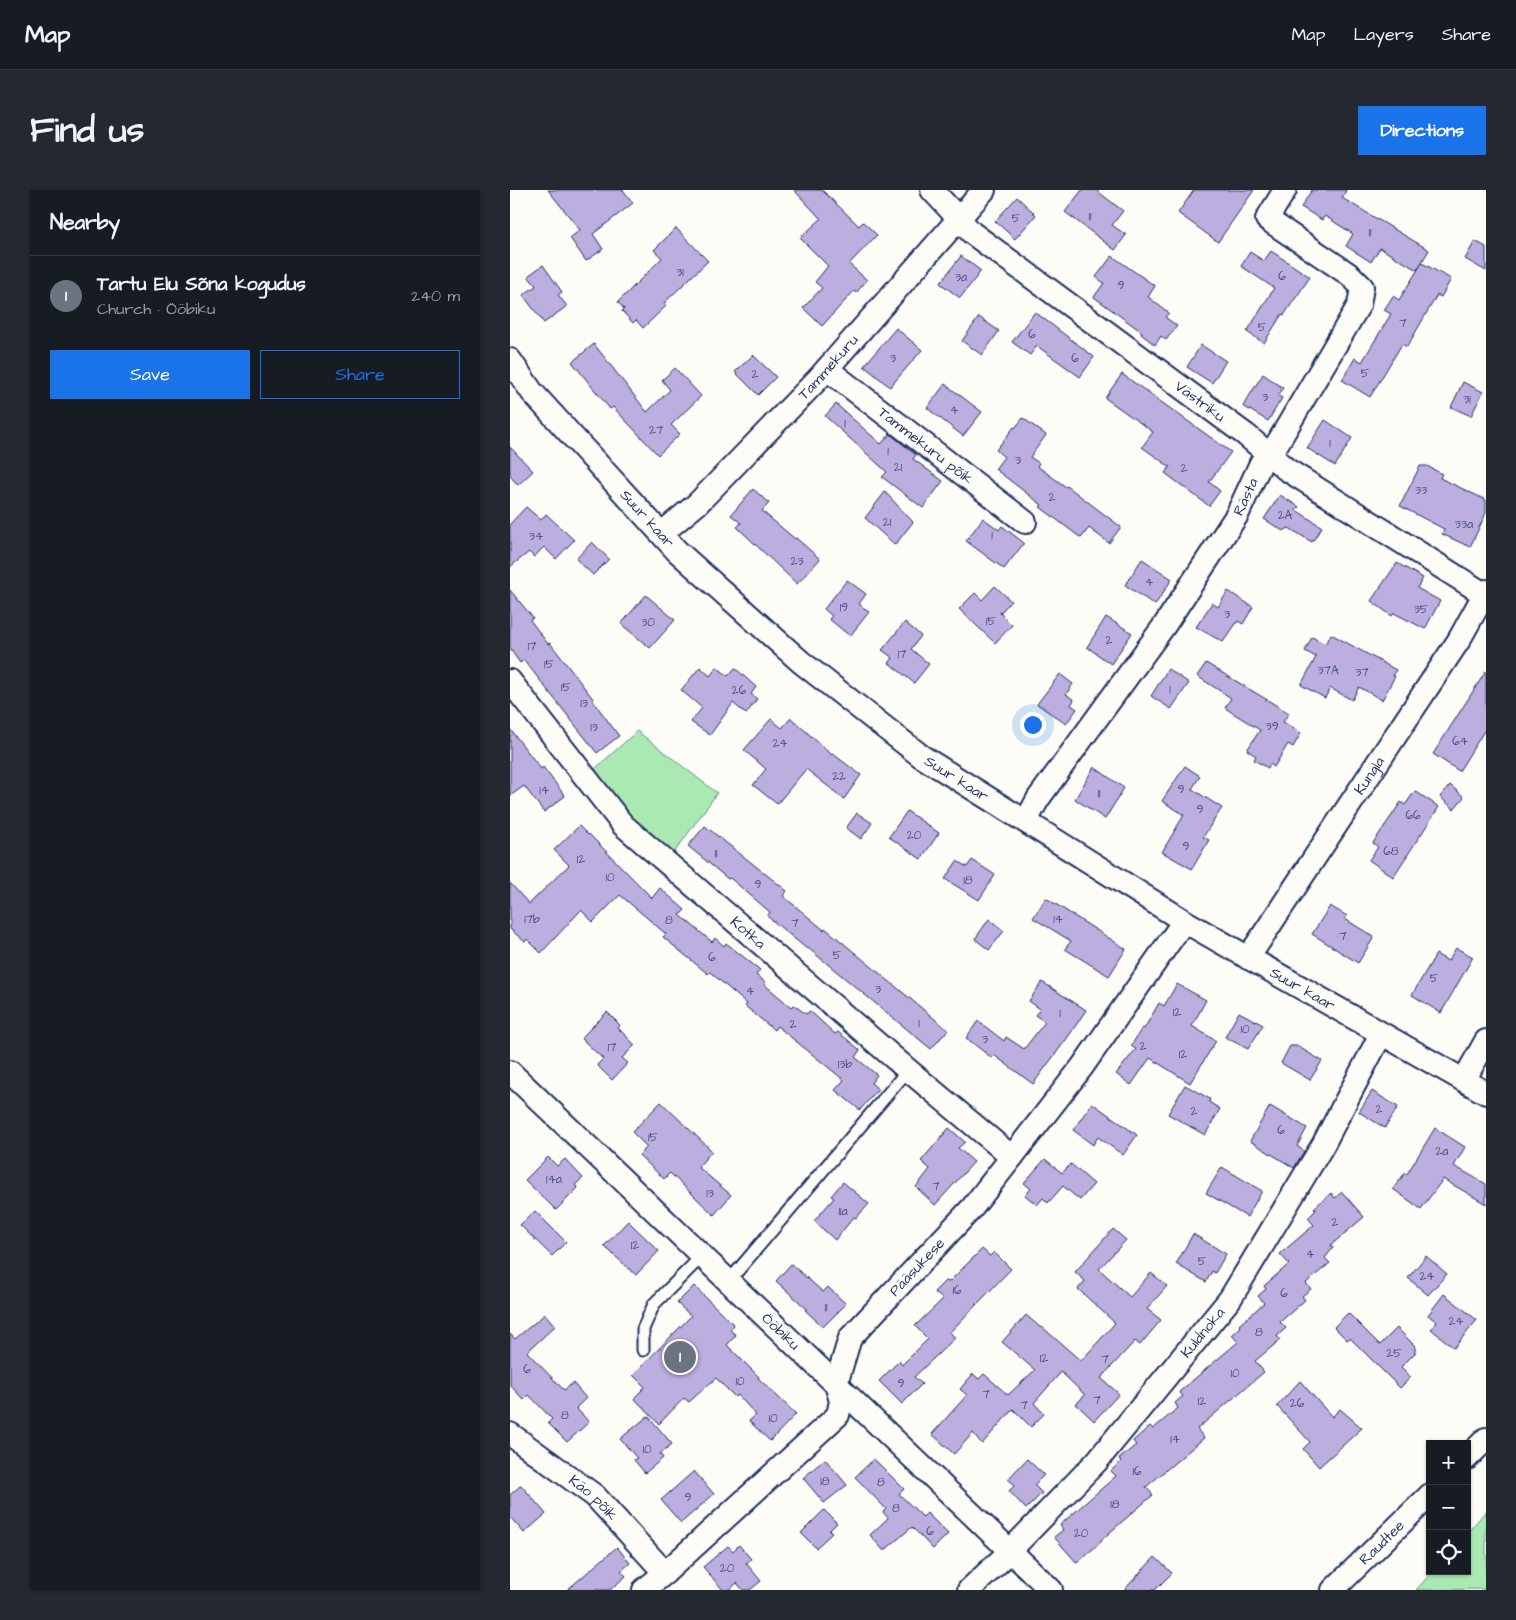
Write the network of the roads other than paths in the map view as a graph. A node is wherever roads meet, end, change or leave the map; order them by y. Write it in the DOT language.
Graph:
graph roads {
  1 [pos="932,190"];
  2 [pos="984,190"];
  3 [pos="1285,190"];
  4 [pos="959,219"];
  5 [pos="510,360"];
  6 [pos="827,369"];
  7 [pos="516,383"];
  8 [pos="1268,454"];
  9 [pos="1025,522"];
  10 [pos="662,533"];
  11 [pos="1485,592"];
  12 [pos="510,680"];
  13 [pos="1026,820"];
  14 [pos="1184,921"];
  15 [pos="1248,958"];
  16 [pos="1381,1034"];
  17 [pos="1486,1041"];
  18 [pos="908,1070"];
  19 [pos="510,1072"];
  20 [pos="1464,1080"];
  21 [pos="1486,1093"];
  22 [pos="1012,1157"];
  23 [pos="703,1255"];
  24 [pos="730,1281"];
  25 [pos="643,1350"];
  26 [pos="836,1384"];
  27 [pos="510,1434"];
  28 [pos="1486,1439"];
  29 [pos="1471,1454"];
  30 [pos="1426,1499"];
  31 [pos="1011,1550"];
  32 [pos="665,1573"];
  33 [pos="644,1590"];
  34 [pos="969,1590"];
  35 [pos="1051,1590"];
  36 [pos="1333,1590"];
  1 -- 4 [label="street, Västriku"];
  2 -- 4 [label="street, Tammekuru"];
  3 -- 8 [label="street, Rästa"];
  4 -- 6 [label="street, Tammekuru"];
  4 -- 8 [label="street, Västriku"];
  5 -- 7 [label="street, Suur kaar"];
  6 -- 9 [label="street, Tammekuru põik"];
  6 -- 10 [label="street, Tammekuru"];
  7 -- 10 [label="street, Suur kaar"];
  8 -- 11 [label="street, Västriku"];
  8 -- 13 [label="street, Rästa"];
  10 -- 13 [label="street, Suur kaar"];
  11 -- 15 [label="street, Kungla"];
  12 -- 18 [label="street, Kotka"];
  13 -- 14 [label="street, Suur kaar"];
  14 -- 15 [label="street, Suur kaar"];
  14 -- 22 [label="street, Pääsukese"];
  15 -- 16 [label="street, Suur kaar"];
  16 -- 20 [label="street, Suur kaar"];
  16 -- 31 [label="street, Kuldnoka"];
  17 -- 20 [label="street"];
  18 -- 22 [label="street, Kotka"];
  18 -- 24 [label="lane"];
  19 -- 23 [label="street, Ööbiku"];
  20 -- 21 [label="street, Suur kaar"];
  22 -- 26 [label="street, Pääsukese"];
  23 -- 24 [label="street, Ööbiku"];
  23 -- 25 [label="lane"];
  24 -- 26 [label="street, Ööbiku"];
  26 -- 31 [label="street, Ööbiku"];
  26 -- 32 [label="street, Pääsukese"];
  27 -- 32 [label="street, Käo põik"];
  28 -- 29 [label="street"];
  30 -- 36 [label="street, Raudtee"];
  31 -- 34 [label="street, Kuldnoka"];
  31 -- 35 [label="street, Ööbiku"];
  32 -- 33 [label="street, Pääsukese"];
}
